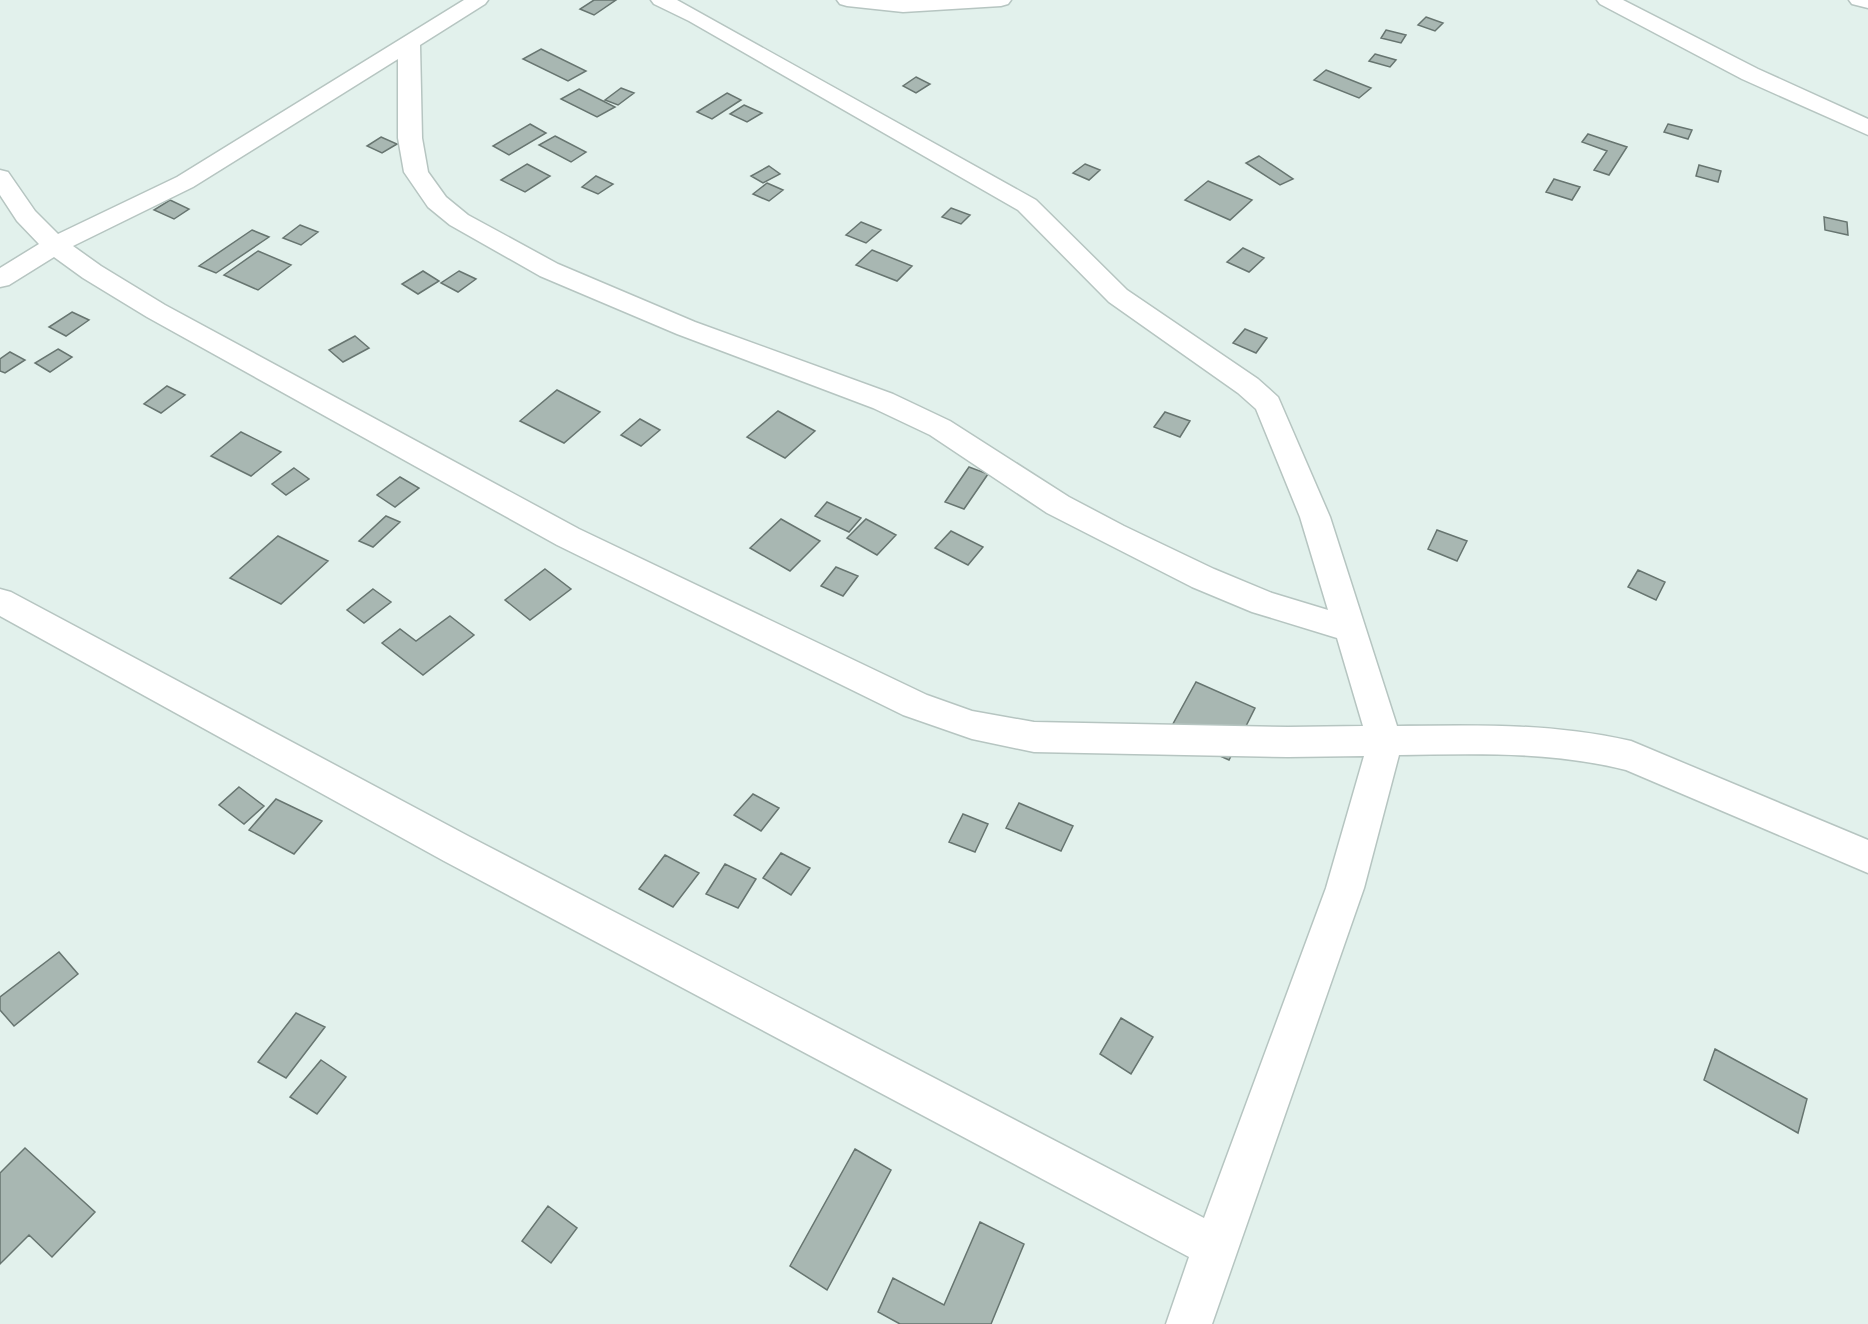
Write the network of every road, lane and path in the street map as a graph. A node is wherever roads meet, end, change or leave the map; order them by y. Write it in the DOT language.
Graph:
graph roads {
  1 [pos="478,0"];
  2 [pos="661,0"];
  3 [pos="847,0"];
  4 [pos="1001,0"];
  5 [pos="1607,0"];
  6 [pos="1859,0"];
  7 [pos="1868,2"];
  8 [pos="410,41"];
  9 [pos="1868,128"];
  10 [pos="0,177"];
  11 [pos="55,245"];
  12 [pos="0,279"];
  13 [pos="0,601"];
  14 [pos="1352,630"];
  15 [pos="1385,741"];
  16 [pos="1868,857"];
  17 [pos="1215,1247"];
  18 [pos="1189,1324"];
  1 -- 8 [label="street"];
  2 -- 14 [label="street"];
  3 -- 4 [label="street"];
  5 -- 9 [label="street"];
  6 -- 7 [label="street"];
  8 -- 11 [label="street"];
  8 -- 14 [label="street"];
  10 -- 11 [label="street"];
  11 -- 12 [label="street"];
  11 -- 15 [label="street"];
  13 -- 17 [label="street"];
  14 -- 15 [label="street"];
  15 -- 16 [label="street"];
  15 -- 17 [label="street"];
  17 -- 18 [label="street"];
}
